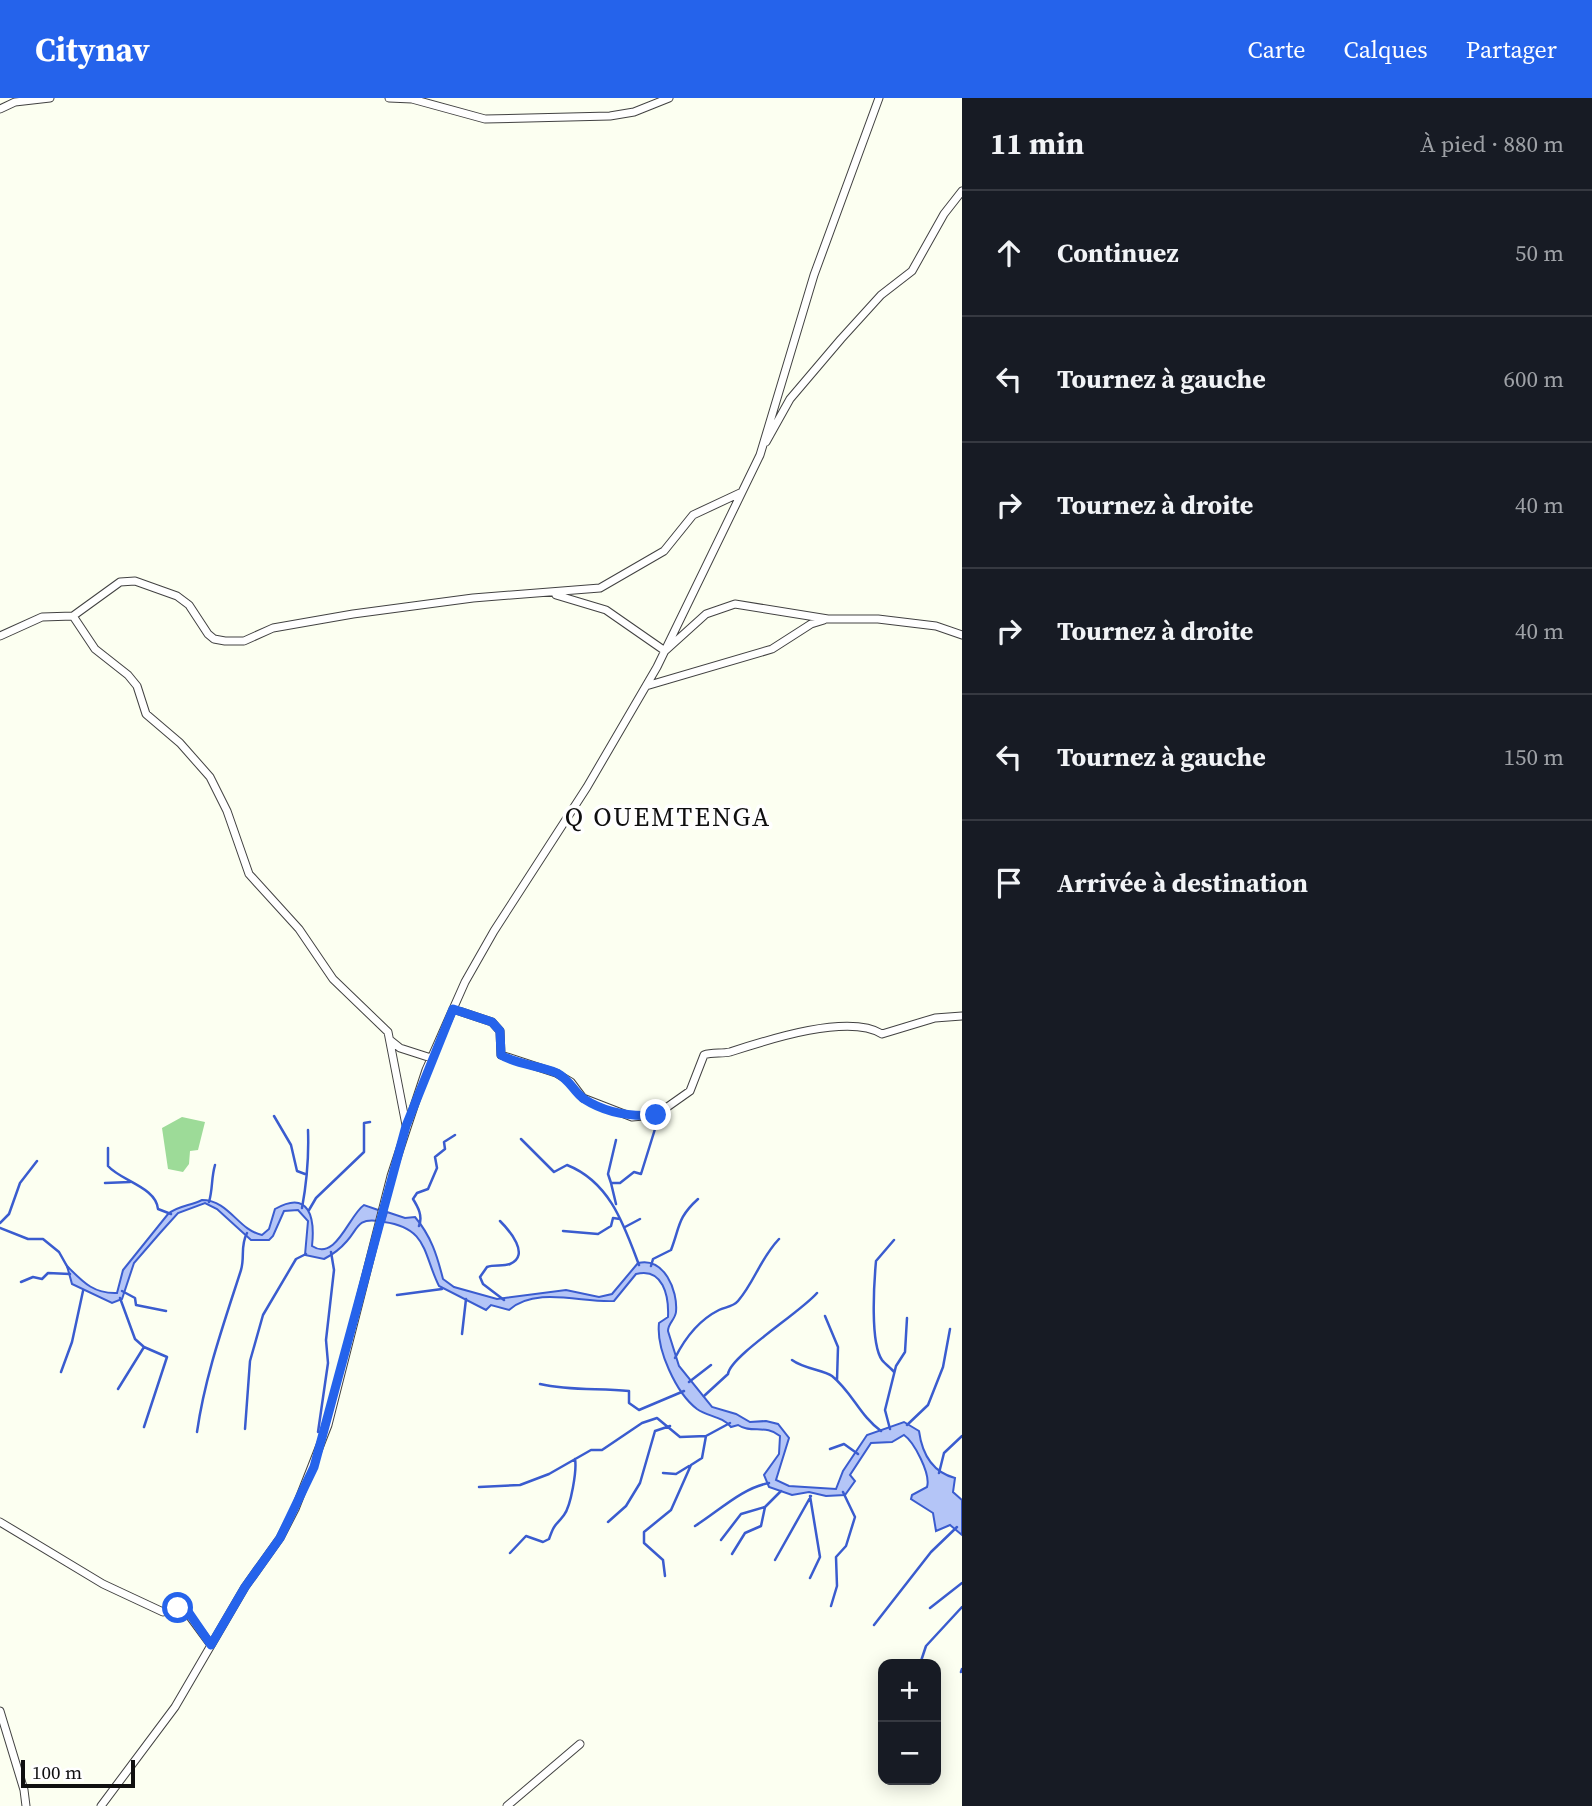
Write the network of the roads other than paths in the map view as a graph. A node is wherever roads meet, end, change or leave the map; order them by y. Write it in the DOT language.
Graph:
graph roads {
  1 [pos="50,98"];
  2 [pos="389,98"];
  3 [pos="669,98"];
  4 [pos="879,98"];
  5 [pos="16,100"];
  6 [pos="0,109"];
  7 [pos="962,191"];
  8 [pos="760,456"];
  9 [pos="741,492"];
  10 [pos="550,593"];
  11 [pos="73,616"];
  12 [pos="828,619"];
  13 [pos="962,635"];
  14 [pos="0,636"];
  15 [pos="665,651"];
  16 [pos="646,686"];
  17 [pos="453,1009"];
  18 [pos="962,1016"];
  19 [pos="390,1041"];
  20 [pos="431,1058"];
  21 [pos="406,1126"];
  22 [pos="0,1522"];
  23 [pos="211,1645"];
  24 [pos="0,1711"];
  25 [pos="580,1744"];
  26 [pos="26,1806"];
  27 [pos="101,1806"];
  28 [pos="507,1806"];
  1 -- 5 [label="street"];
  2 -- 3 [label="street"];
  4 -- 8 [label="street"];
  5 -- 6 [label="street"];
  7 -- 8 [label="street"];
  8 -- 9 [label="street"];
  9 -- 10 [label="street"];
  9 -- 15 [label="street"];
  10 -- 11 [label="street"];
  10 -- 15 [label="street"];
  11 -- 14 [label="street"];
  11 -- 19 [label="street"];
  12 -- 13 [label="street"];
  12 -- 15 [label="street"];
  12 -- 16 [label="street"];
  15 -- 16 [label="street"];
  16 -- 17 [label="street"];
  17 -- 18 [label="street"];
  17 -- 20 [label="street"];
  19 -- 20 [label="street"];
  19 -- 21 [label="street"];
  20 -- 21 [label="street"];
  21 -- 23 [label="street"];
  22 -- 23 [label="street"];
  23 -- 27 [label="street"];
  24 -- 26 [label="street"];
  25 -- 28 [label="street"];
}
